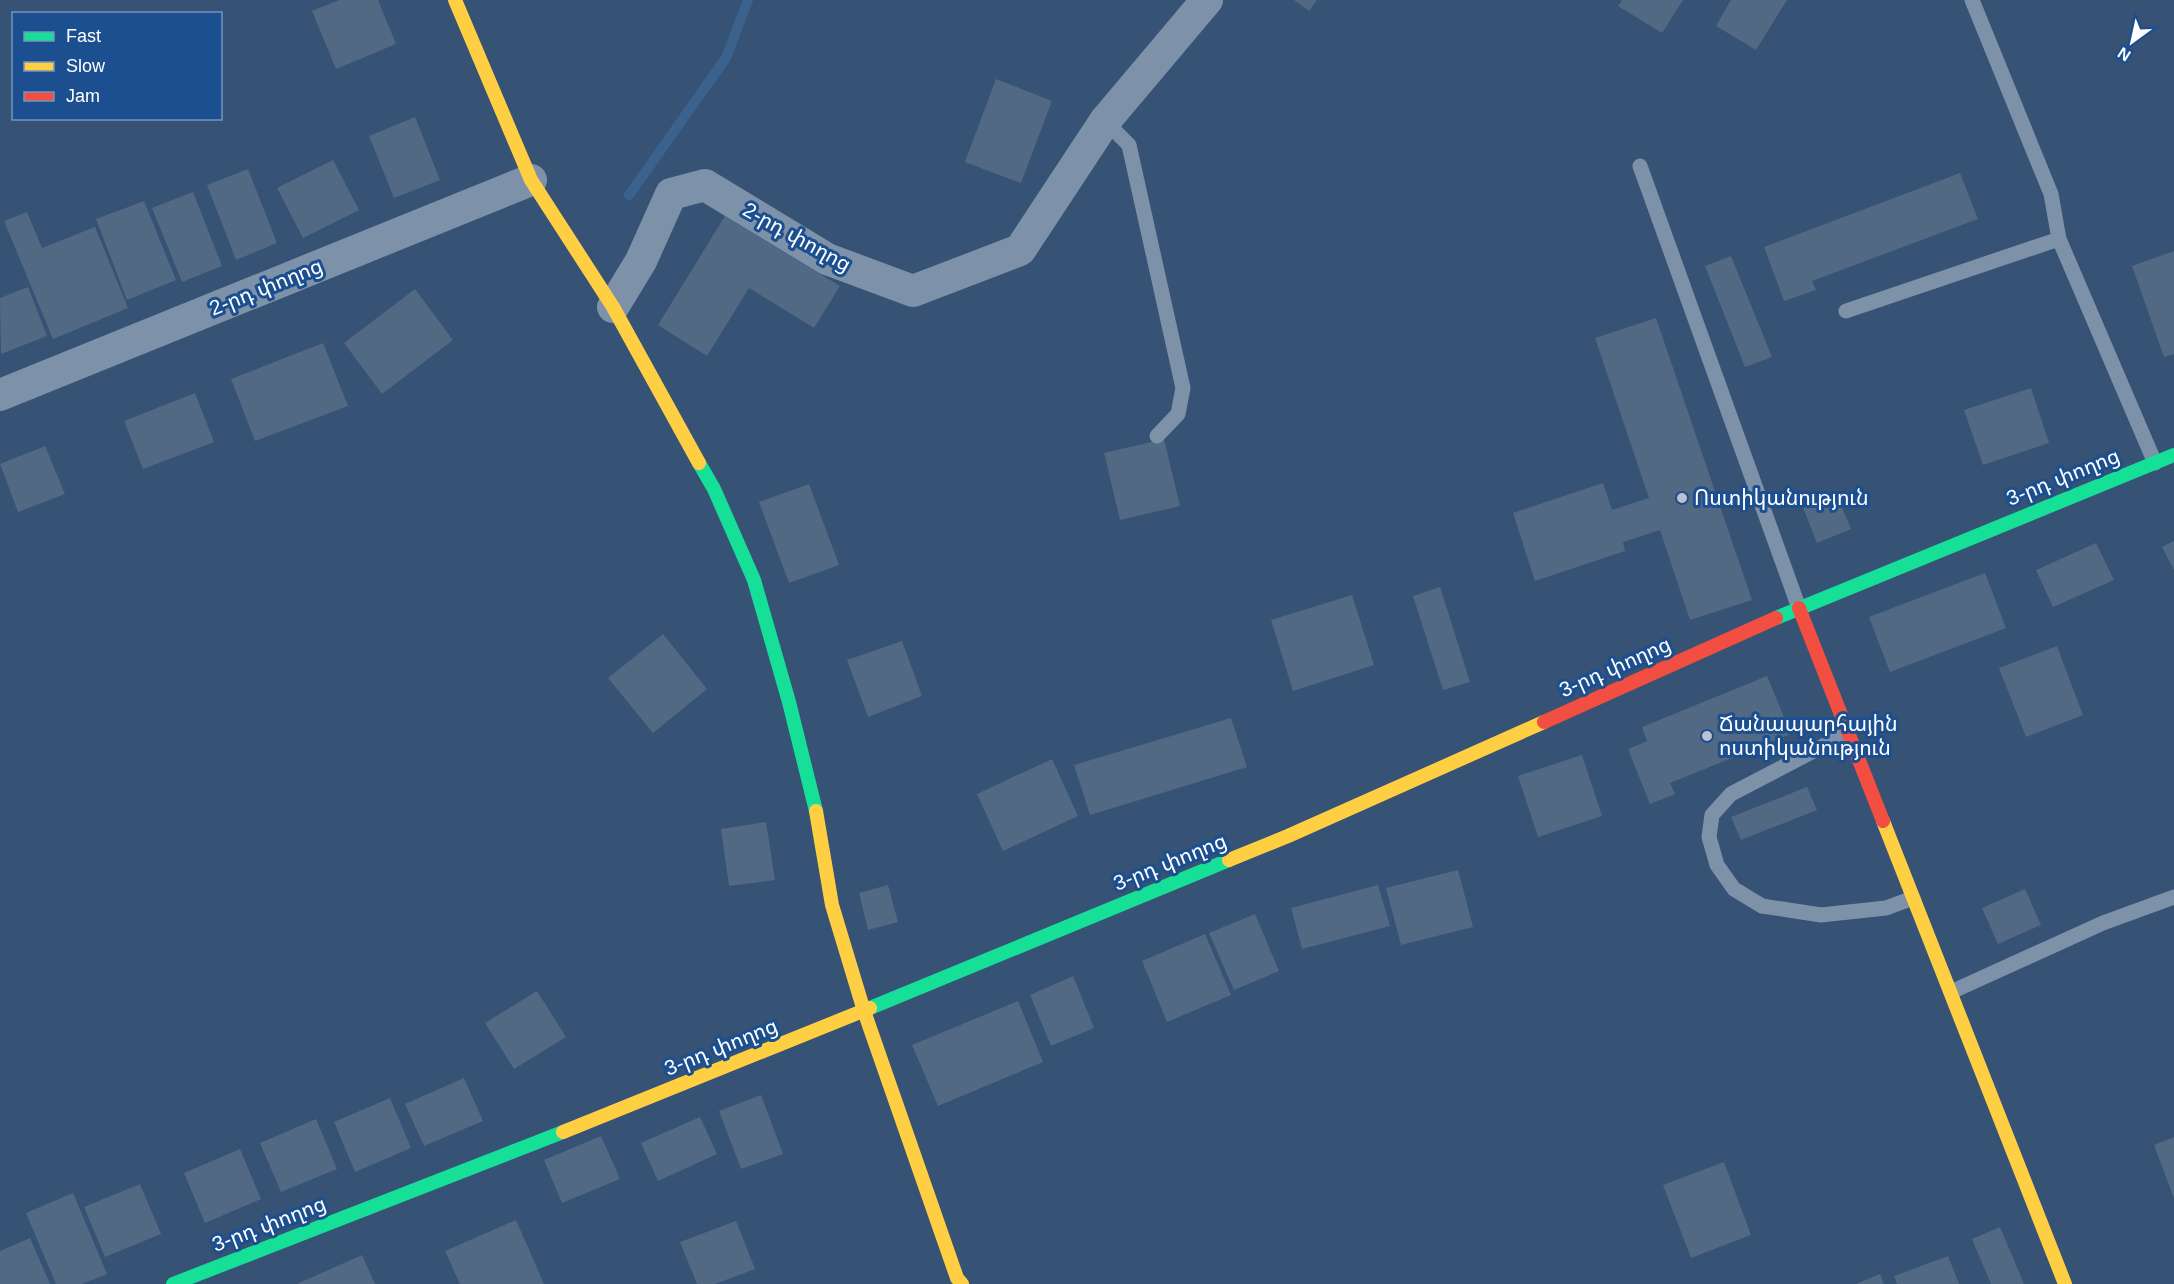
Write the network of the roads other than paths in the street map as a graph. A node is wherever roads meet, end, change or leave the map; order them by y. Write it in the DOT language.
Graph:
graph roads {
  1 [pos="454,0"];
  2 [pos="1207,0"];
  3 [pos="1972,0"];
  4 [pos="1105,121"];
  5 [pos="1640,166"];
  6 [pos="531,180"];
  7 [pos="2059,239"];
  8 [pos="613,307"];
  9 [pos="1846,311"];
  10 [pos="0,395"];
  11 [pos="1157,436"];
  12 [pos="2174,455"];
  13 [pos="2155,462"];
  14 [pos="1799,608"];
  15 [pos="1848,733"];
  16 [pos="2174,897"];
  17 [pos="1913,898"];
  18 [pos="1951,992"];
  19 [pos="864,1011"];
  20 [pos="172,1284"];
  21 [pos="962,1284"];
  22 [pos="2065,1284"];
  1 -- 6 [label="street"];
  2 -- 4 [label="street, 2-րդ փողոց"];
  3 -- 7 [label="lane"];
  4 -- 8 [label="street, 2-րդ փողոց"];
  4 -- 11 [label="lane"];
  5 -- 14 [label="lane"];
  6 -- 8 [label="street"];
  6 -- 10 [label="street, 2-րդ փողոց"];
  7 -- 9 [label="lane"];
  7 -- 13 [label="lane"];
  8 -- 19 [label="street"];
  12 -- 13 [label="street, 3-րդ փողոց"];
  13 -- 14 [label="street, 3-րդ փողոց"];
  14 -- 15 [label="street"];
  14 -- 19 [label="street, 3-րդ փողոց"];
  15 -- 17 [label="street"];
  15 -- 17 [label="lane"];
  16 -- 18 [label="lane"];
  17 -- 18 [label="street"];
  18 -- 22 [label="street"];
  19 -- 20 [label="street, 3-րդ փողոց"];
  19 -- 21 [label="street"];
}
